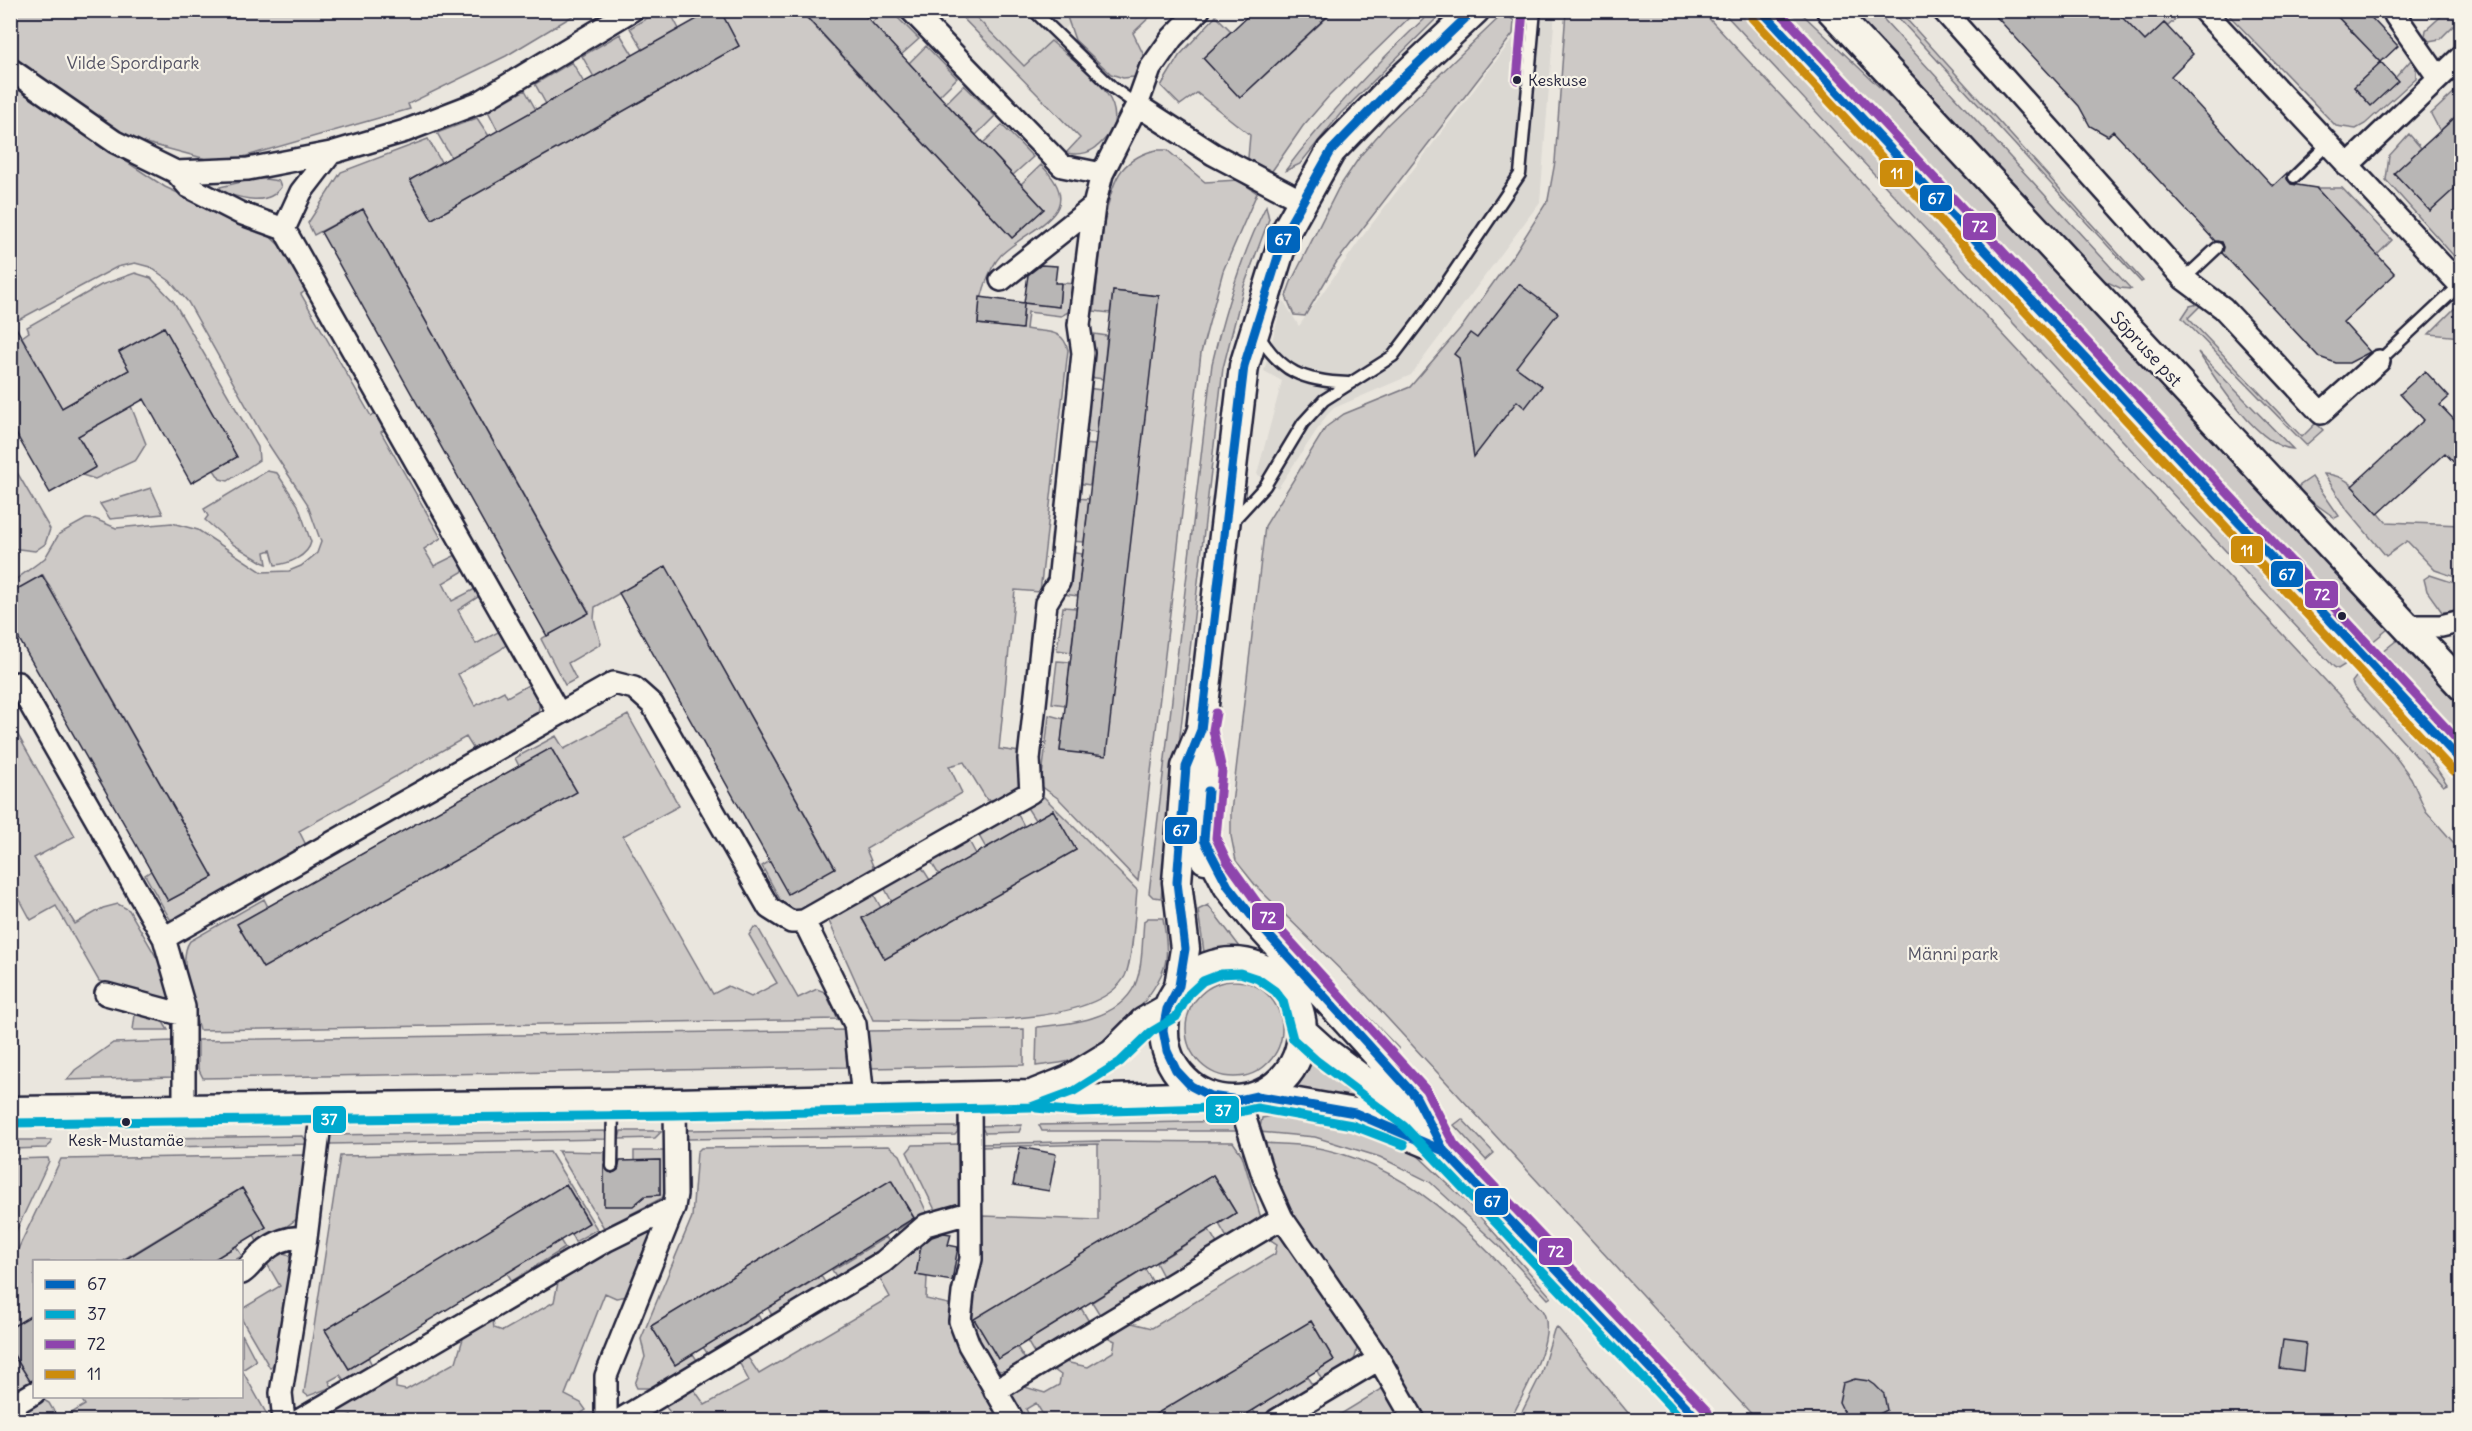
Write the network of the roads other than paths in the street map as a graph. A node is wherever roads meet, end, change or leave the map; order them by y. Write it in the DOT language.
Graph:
graph roads {
  1 [pos="632,10"];
  2 [pos="911,10"];
  3 [pos="1033,10"];
  4 [pos="1199,10"];
  5 [pos="1474,10"];
  6 [pos="1535,10"];
  7 [pos="1761,10"];
  8 [pos="1831,10"];
  9 [pos="1943,10"];
  10 [pos="2203,10"];
  11 [pos="2400,10"];
  12 [pos="2462,56"];
  13 [pos="10,69"];
  14 [pos="2438,77"];
  15 [pos="1137,105"];
  16 [pos="2328,145"];
  17 [pos="331,153"];
  18 [pos="2347,166"];
  19 [pos="176,172"];
  20 [pos="1102,174"];
  21 [pos="2294,177"];
  22 [pos="1302,201"];
  23 [pos="1094,206"];
  24 [pos="284,229"];
  25 [pos="2217,248"];
  26 [pos="2184,279"];
  27 [pos="1001,280"];
  28 [pos="2461,286"];
  29 [pos="1255,328"];
  30 [pos="2379,362"];
  31 [pos="1349,383"];
  32 [pos="1224,531"];
  33 [pos="2462,621"];
  34 [pos="2403,626"];
  35 [pos="13,679"];
  36 [pos="2462,686"];
  37 [pos="559,714"];
  38 [pos="1201,730"];
  39 [pos="2462,763"];
  40 [pos="1204,840"];
  41 [pos="804,921"];
  42 [pos="164,938"];
  43 [pos="1283,982"];
  44 [pos="106,994"];
  45 [pos="1173,997"];
  46 [pos="184,1015"];
  47 [pos="1302,1031"];
  48 [pos="1030,1095"];
  49 [pos="1210,1096"];
  50 [pos="970,1097"];
  51 [pos="863,1098"];
  52 [pos="1248,1098"];
  53 [pos="675,1103"];
  54 [pos="613,1104"];
  55 [pos="184,1107"];
  56 [pos="322,1108"];
  57 [pos="10,1111"];
  58 [pos="1444,1151"];
  59 [pos="612,1166"];
  60 [pos="674,1208"];
  61 [pos="969,1213"];
  62 [pos="1282,1218"];
  63 [pos="306,1238"];
  64 [pos="243,1272"];
  65 [pos="1379,1359"];
  66 [pos="995,1391"];
  67 [pos="33,1394"];
  68 [pos="10,1407"];
  69 [pos="284,1420"];
  70 [pos="300,1420"];
  71 [pos="606,1420"];
  72 [pos="621,1420"];
  73 [pos="1013,1420"];
  74 [pos="1277,1420"];
  75 [pos="1414,1420"];
  76 [pos="1699,1420"];
  1 -- 17 [label="street"];
  2 -- 20 [label="street"];
  3 -- 15 [label="lane"];
  4 -- 15 [label="street"];
  5 -- 22 [label="main road"];
  6 -- 31 [label="lane"];
  7 -- 39 [label="main road"];
  8 -- 34 [label="main road, Sõpruse pst"];
  9 -- 26 [label="street"];
  10 -- 16 [label="street"];
  11 -- 14 [label="street"];
  12 -- 14 [label="street"];
  13 -- 19 [label="street"];
  14 -- 18 [label="street"];
  15 -- 20 [label="street"];
  15 -- 22 [label="street"];
  16 -- 18 [label="street"];
  16 -- 21 [label="lane"];
  17 -- 19 [label="street"];
  17 -- 24 [label="street"];
  18 -- 28 [label="street"];
  19 -- 24 [label="street"];
  20 -- 23 [label="street"];
  22 -- 29 [label="main road"];
  23 -- 27 [label="street"];
  23 -- 41 [label="street"];
  24 -- 37 [label="street"];
  25 -- 26 [label="lane"];
  26 -- 30 [label="street"];
  28 -- 30 [label="lane"];
  29 -- 31 [label="lane"];
  29 -- 32 [label="main road"];
  31 -- 32 [label="lane"];
  32 -- 38 [label="main road"];
  33 -- 34 [label="street"];
  34 -- 36 [label="main road, Sõpruse pst"];
  35 -- 42 [label="street"];
  37 -- 41 [label="street"];
  37 -- 42 [label="street"];
  38 -- 40 [label="main road"];
  38 -- 45 [label="main road"];
  40 -- 43 [label="main road"];
  40 -- 58 [label="main road"];
  41 -- 51 [label="street"];
  42 -- 46 [label="street"];
  43 -- 45 [label="main road"];
  43 -- 47 [label="main road"];
  44 -- 46 [label="street"];
  45 -- 48 [label="main road"];
  45 -- 49 [label="main road"];
  46 -- 55 [label="street"];
  47 -- 52 [label="main road"];
  47 -- 58 [label="main road"];
  48 -- 49 [label="main road"];
  48 -- 50 [label="main road"];
  49 -- 52 [label="main road"];
  50 -- 51 [label="main road"];
  50 -- 61 [label="street"];
  51 -- 53 [label="main road"];
  52 -- 58 [label="main road"];
  52 -- 62 [label="street"];
  53 -- 54 [label="main road"];
  53 -- 60 [label="street"];
  54 -- 56 [label="main road"];
  54 -- 59 [label="lane"];
  55 -- 56 [label="main road"];
  55 -- 57 [label="main road"];
  56 -- 63 [label="street"];
  58 -- 76 [label="main road"];
  60 -- 70 [label="street"];
  60 -- 71 [label="street"];
  61 -- 66 [label="street"];
  61 -- 72 [label="street"];
  62 -- 65 [label="street"];
  62 -- 66 [label="street"];
  63 -- 64 [label="street"];
  63 -- 69 [label="street"];
  65 -- 74 [label="street"];
  65 -- 75 [label="street"];
  66 -- 73 [label="street"];
  67 -- 68 [label="street"];
}
